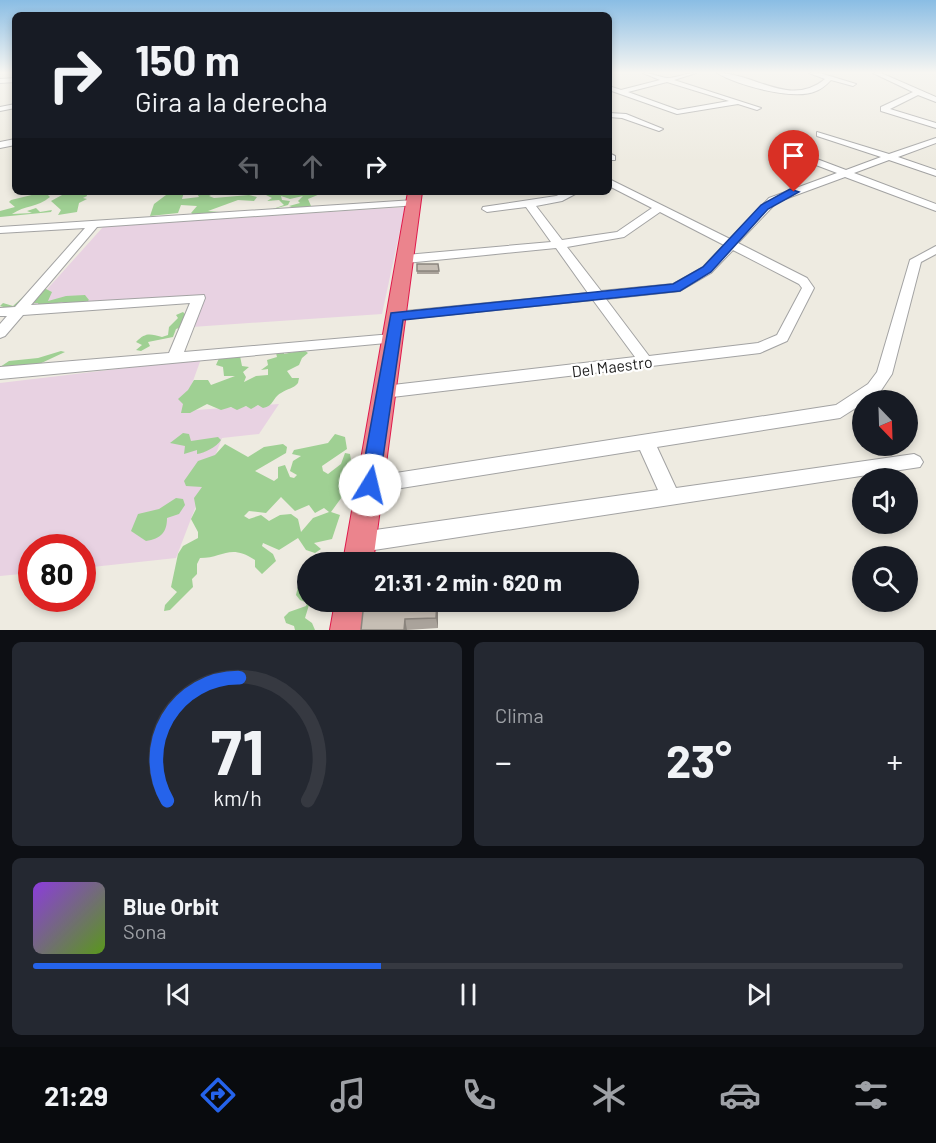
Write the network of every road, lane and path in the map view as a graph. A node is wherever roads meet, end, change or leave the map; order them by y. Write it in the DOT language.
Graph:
graph roads {
  1 [pos="650,102"];
  2 [pos="736,102"];
  3 [pos="740,102"];
  4 [pos="900,102"];
  5 [pos="757,108"];
  6 [pos="612,115"];
  7 [pos="936,126"];
  8 [pos="658,129"];
  9 [pos="820,134"];
  10 [pos="936,140"];
  11 [pos="923,145"];
  12 [pos="936,149"];
  13 [pos="790,152"];
  14 [pos="887,156"];
  15 [pos="844,173"];
  16 [pos="936,173"];
  17 [pos="612,183"];
  18 [pos="568,195"];
  19 [pos="415,197"];
  20 [pos="529,204"];
  21 [pos="660,207"];
  22 [pos="936,208"];
  23 [pos="487,209"];
  24 [pos="94,224"];
  25 [pos="5,229"];
  26 [pos="0,238"];
  27 [pos="732,243"];
  28 [pos="561,244"];
  29 [pos="936,249"];
  30 [pos="406,259"];
  31 [pos="596,296"];
  32 [pos="21,308"];
  33 [pos="0,312"];
  34 [pos="396,316"];
  35 [pos="0,333"];
  36 [pos="392,339"];
  37 [pos="174,358"];
  38 [pos="646,362"];
  39 [pos="0,373"];
  40 [pos="384,392"];
  41 [pos="646,443"];
  42 [pos="914,462"];
  43 [pos="370,485"];
  44 [pos="669,496"];
  45 [pos="359,552"];
  46 [pos="350,612"];
  47 [pos="347,630"];
  1 -- 2 [label="street"];
  3 -- 5 [label="street"];
  4 -- 7 [label="street"];
  6 -- 8 [label="street"];
  9 -- 14 [label="street"];
  10 -- 11 [label="street"];
  11 -- 12 [label="street"];
  11 -- 14 [label="street"];
  13 -- 15 [label="street"];
  14 -- 15 [label="street"];
  14 -- 16 [label="street"];
  15 -- 22 [label="street"];
  15 -- 27 [label="street"];
  17 -- 21 [label="street"];
  18 -- 20 [label="street"];
  19 -- 24 [label="street"];
  19 -- 30 [label="highway"];
  20 -- 23 [label="street"];
  20 -- 28 [label="street"];
  21 -- 27 [label="street"];
  21 -- 28 [label="street"];
  24 -- 25 [label="street"];
  24 -- 32 [label="street"];
  25 -- 26 [label="street"];
  27 -- 31 [label="street"];
  27 -- 38 [label="street, Del Maestro"];
  28 -- 30 [label="street"];
  28 -- 31 [label="street"];
  29 -- 41 [label="street"];
  30 -- 34 [label="highway"];
  31 -- 34 [label="street"];
  31 -- 38 [label="street"];
  32 -- 33 [label="street"];
  32 -- 35 [label="street"];
  32 -- 37 [label="street"];
  34 -- 36 [label="highway"];
  36 -- 37 [label="street"];
  36 -- 40 [label="highway"];
  37 -- 39 [label="street"];
  38 -- 40 [label="street, Del Maestro"];
  40 -- 43 [label="highway"];
  41 -- 43 [label="street"];
  41 -- 44 [label="street"];
  42 -- 44 [label="street"];
  43 -- 45 [label="highway"];
  44 -- 45 [label="street"];
  46 -- 47 [label="highway"];
}
